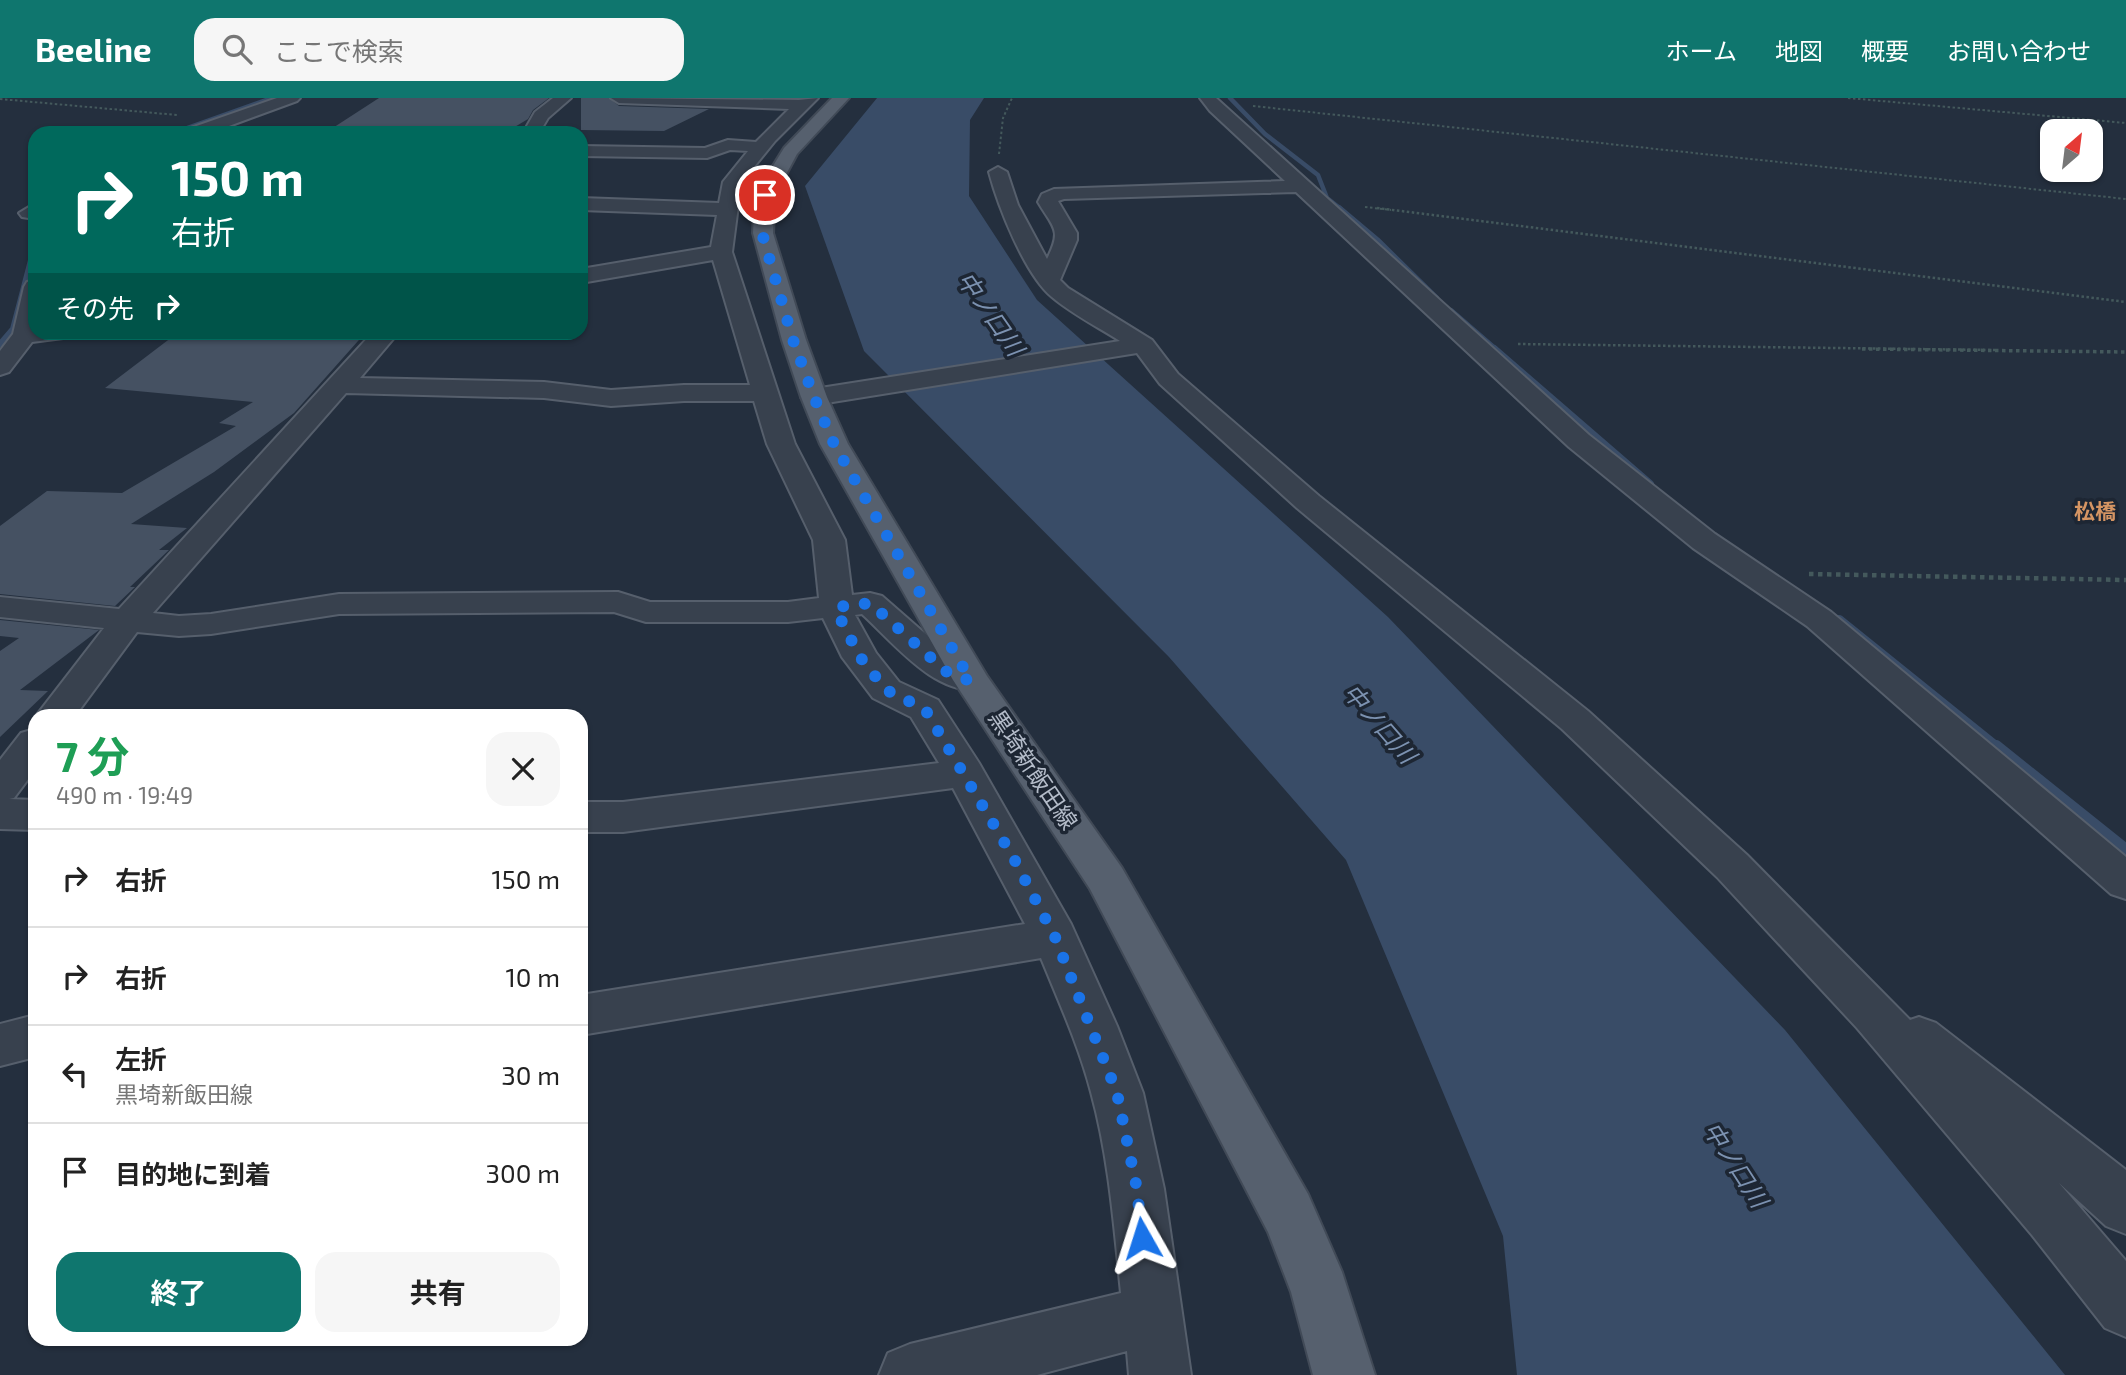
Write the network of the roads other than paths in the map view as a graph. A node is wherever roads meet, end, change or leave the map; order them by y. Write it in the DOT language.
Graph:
graph roads {
  1 [pos="292,98"];
  2 [pos="563,98"];
  3 [pos="619,98"];
  4 [pos="841,98"];
  5 [pos="1209,100"];
  6 [pos="806,102"];
  7 [pos="213,126"];
  8 [pos="535,126"];
  9 [pos="760,147"];
  10 [pos="588,151"];
  11 [pos="999,172"];
  12 [pos="1302,186"];
  13 [pos="588,204"];
  14 [pos="726,209"];
  15 [pos="721,252"];
  16 [pos="588,274"];
  17 [pos="1048,281"];
  18 [pos="28,321"];
  19 [pos="25,335"];
  20 [pos="28,335"];
  21 [pos="380,340"];
  22 [pos="1136,346"];
  23 [pos="0,367"];
  24 [pos="339,384"];
  25 [pos="766,393"];
  26 [pos="821,395"];
  27 [pos="0,607"];
  28 [pos="837,607"];
  29 [pos="129,619"];
  30 [pos="971,681"];
  31 [pos="60,709"];
  32 [pos="28,751"];
  33 [pos="965,773"];
  34 [pos="0,788"];
  35 [pos="0,814"];
  36 [pos="28,815"];
  37 [pos="588,817"];
  38 [pos="2126,882"];
  39 [pos="1055,937"];
  40 [pos="588,1014"];
  41 [pos="1874,1014"];
  42 [pos="28,1038"];
  43 [pos="0,1045"];
  44 [pos="2126,1207"];
  45 [pos="2126,1307"];
  46 [pos="1150,1310"];
  47 [pos="910,1375"];
  48 [pos="1160,1375"];
  49 [pos="1344,1375"];
  1 -- 7 [label="street"];
  2 -- 8 [label="street"];
  3 -- 6 [label="street"];
  4 -- 26 [label="main road, 黒埼新飯田線"];
  5 -- 12 [label="street"];
  6 -- 9 [label="street"];
  9 -- 10 [label="street"];
  9 -- 14 [label="street"];
  11 -- 17 [label="street"];
  12 -- 17 [label="street"];
  12 -- 38 [label="street"];
  13 -- 14 [label="street"];
  14 -- 15 [label="street"];
  15 -- 16 [label="street"];
  15 -- 25 [label="street"];
  17 -- 22 [label="street"];
  18 -- 19 [label="street"];
  19 -- 20 [label="street"];
  19 -- 23 [label="street"];
  21 -- 24 [label="street"];
  22 -- 26 [label="street"];
  22 -- 41 [label="street"];
  24 -- 25 [label="street"];
  24 -- 29 [label="street"];
  25 -- 28 [label="street"];
  26 -- 30 [label="main road, 黒埼新飯田線"];
  27 -- 29 [label="street"];
  28 -- 29 [label="street"];
  28 -- 30 [label="street"];
  28 -- 33 [label="street"];
  29 -- 31 [label="street"];
  30 -- 49 [label="main road, 黒埼新飯田線"];
  32 -- 34 [label="street"];
  33 -- 37 [label="street"];
  33 -- 39 [label="street"];
  35 -- 36 [label="street"];
  39 -- 40 [label="street"];
  39 -- 46 [label="street"];
  41 -- 44 [label="street"];
  41 -- 45 [label="street"];
  42 -- 43 [label="street"];
  46 -- 47 [label="street"];
  46 -- 48 [label="street"];
}
